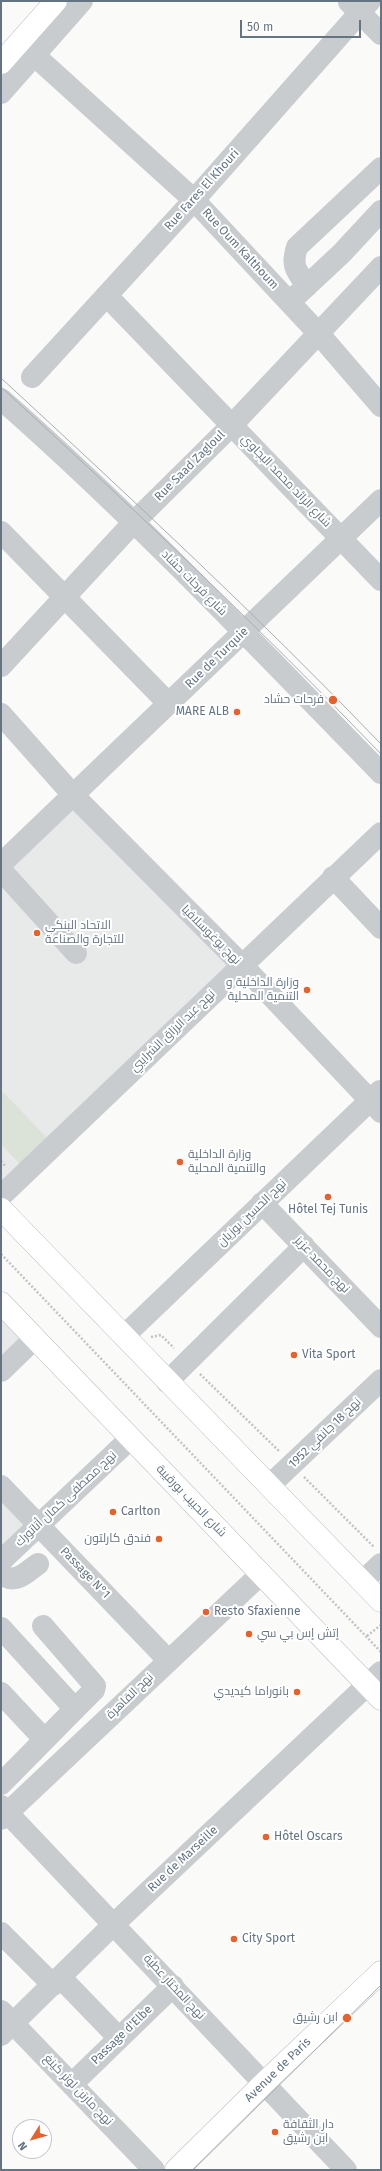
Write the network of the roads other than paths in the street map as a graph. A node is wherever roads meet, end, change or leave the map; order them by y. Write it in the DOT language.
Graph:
graph roads {
  1 [pos="56,1"];
  2 [pos="82,1"];
  3 [pos="359,5"];
  4 [pos="381,34"];
  5 [pos="34,55"];
  6 [pos="1,62"];
  7 [pos="1,92"];
  8 [pos="381,168"];
  9 [pos="194,200"];
  10 [pos="381,211"];
  11 [pos="381,267"];
  12 [pos="307,286"];
  13 [pos="107,296"];
  14 [pos="289,302"];
  15 [pos="319,334"];
  16 [pos="32,377"];
  17 [pos="381,406"];
  18 [pos="4,409"];
  19 [pos="232,424"];
  20 [pos="381,500"];
  21 [pos="133,523"];
  22 [pos="1,532"];
  23 [pos="341,539"];
  24 [pos="381,580"];
  25 [pos="67,597"];
  26 [pos="244,632"];
  27 [pos="1,666"];
  28 [pos="169,704"];
  29 [pos="1,714"];
  30 [pos="381,773"];
  31 [pos="73,795"];
  32 [pos="381,833"];
  33 [pos="1,864"];
  34 [pos="1,870"];
  35 [pos="333,877"];
  36 [pos="381,928"];
  37 [pos="76,953"];
  38 [pos="242,965"];
  39 [pos="377,1101"];
  40 [pos="1,1196"];
  41 [pos="262,1203"];
  42 [pos="1,1209"];
  43 [pos="304,1246"];
  44 [pos="1,1303"];
  45 [pos="381,1327"];
  46 [pos="124,1336"];
  47 [pos="35,1338"];
  48 [pos="1,1371"];
  49 [pos="381,1380"];
  50 [pos="167,1382"];
  51 [pos="131,1438"];
  52 [pos="1,1486"];
  53 [pos="269,1486"];
  54 [pos="38,1525"];
  55 [pos="1,1561"];
  56 [pos="38,1564"];
  57 [pos="381,1564"];
  58 [pos="1,1574"];
  59 [pos="261,1574"];
  60 [pos="362,1582"];
  61 [pos="381,1601"];
  62 [pos="43,1626"];
  63 [pos="1,1628"];
  64 [pos="168,1660"];
  65 [pos="376,1685"];
  66 [pos="1,1693"];
  67 [pos="75,1709"];
  68 [pos="44,1739"];
  69 [pos="5,1772"];
  70 [pos="3,1812"];
  71 [pos="114,1924"];
  72 [pos="1,1933"];
  73 [pos="381,1972"];
  74 [pos="57,1981"];
  75 [pos="173,1986"];
  76 [pos="5,2023"];
  77 [pos="119,2038"];
  78 [pos="264,2082"];
  79 [pos="72,2084"];
  80 [pos="154,2170"];
  81 [pos="176,2170"];
  82 [pos="346,2170"];
  1 -- 6 [label="main road"];
  2 -- 5 [label="street"];
  3 -- 4 [label="street"];
  3 -- 9 [label="street, Rue Fares El Khouri"];
  5 -- 7 [label="street"];
  5 -- 9 [label="street, Rue Oum Kalthoum"];
  8 -- 12 [label="street"];
  9 -- 13 [label="street, Rue Fares El Khouri"];
  9 -- 14 [label="street, Rue Oum Kalthoum"];
  10 -- 12 [label="street"];
  11 -- 15 [label="street, Rue Saad Zagloul"];
  12 -- 14 [label="street"];
  13 -- 16 [label="street, Rue Fares El Khouri"];
  13 -- 19 [label="street, شارع الرائد محمد البجاوي"];
  14 -- 15 [label="street, Rue Oum Kalthoum"];
  15 -- 17 [label="street, Rue Oum Kalthoum"];
  15 -- 19 [label="street, Rue Saad Zagloul"];
  18 -- 21 [label="street, شارع فرحات حشاد"];
  19 -- 21 [label="street, Rue Saad Zagloul"];
  19 -- 23 [label="street, شارع الرائد محمد البجاوي"];
  20 -- 23 [label="street, Rue de Turquie"];
  21 -- 25 [label="street, Rue Saad Zagloul"];
  21 -- 26 [label="street, شارع فرحات حشاد"];
  22 -- 25 [label="street"];
  23 -- 24 [label="street, شارع الرائد محمد البجاوي"];
  23 -- 26 [label="street, Rue de Turquie"];
  25 -- 27 [label="street, Rue Saad Zagloul"];
  25 -- 28 [label="street"];
  26 -- 28 [label="street, Rue de Turquie"];
  26 -- 30 [label="street, شارع فرحات حشاد"];
  28 -- 31 [label="street, Rue de Turquie"];
  29 -- 31 [label="street, نهج يوغوسلافيا"];
  31 -- 33 [label="street, Rue de Turquie"];
  31 -- 38 [label="street, نهج يوغوسلافيا"];
  32 -- 35 [label="street, نهج عبد الرزاق الشرايبي"];
  34 -- 37 [label="street"];
  35 -- 36 [label="street"];
  35 -- 38 [label="street, نهج عبد الرزاق الشرايبي"];
  38 -- 39 [label="street, نهج يوغوسلافيا"];
  38 -- 40 [label="street, نهج عبد الرزاق الشرايبي"];
  39 -- 41 [label="street, نهج الحسين بوزيان"];
  41 -- 43 [label="street, نهج محمد عزيز"];
  41 -- 46 [label="street, نهج الحسين بوزيان"];
  42 -- 46 [label="main road"];
  43 -- 45 [label="street, نهج محمد عزيز"];
  43 -- 50 [label="street"];
  44 -- 47 [label="main road, شارع الحبيب بورقيبة"];
  46 -- 50 [label="main road"];
  47 -- 48 [label="street"];
  47 -- 51 [label="main road, شارع الحبيب بورقيبة"];
  49 -- 53 [label="street, نهج 18 جانفي 1952"];
  50 -- 53 [label="main road"];
  51 -- 54 [label="street, نهج مصطفى كمال أتاتورك"];
  51 -- 59 [label="main road, شارع الحبيب بورقيبة"];
  52 -- 54 [label="street, Passage N°1"];
  53 -- 60 [label="main road"];
  54 -- 55 [label="street, نهج مصطفى كمال أتاتورك"];
  54 -- 64 [label="street, Passage N°1"];
  56 -- 58 [label="street"];
  57 -- 60 [label="street"];
  59 -- 64 [label="street, نهج القاهرة"];
  59 -- 65 [label="main road, شارع الحبيب بورقيبة"];
  60 -- 61 [label="main road"];
  62 -- 67 [label="street"];
  63 -- 67 [label="street"];
  64 -- 70 [label="street, نهج القاهرة"];
  65 -- 71 [label="street, Rue de Marseille"];
  66 -- 68 [label="street"];
  67 -- 68 [label="street"];
  68 -- 69 [label="street"];
  70 -- 71 [label="street, نهج المختار عطية"];
  71 -- 74 [label="street, Rue de Marseille"];
  71 -- 75 [label="street, نهج المختار عطية"];
  72 -- 74 [label="street"];
  73 -- 78 [label="main road, Avenue de Paris"];
  74 -- 76 [label="street, Rue de Marseille"];
  74 -- 77 [label="street"];
  75 -- 77 [label="street, Passage d'Elbe"];
  75 -- 78 [label="street, نهج المختار عطية"];
  76 -- 79 [label="street, نهج مارتن لوثر كينغ"];
  77 -- 79 [label="street, Passage d'Elbe"];
  78 -- 81 [label="main road, Avenue de Paris"];
  78 -- 82 [label="street, نهج المختار عطية"];
  79 -- 80 [label="street, نهج مارتن لوثر كينغ"];
}
